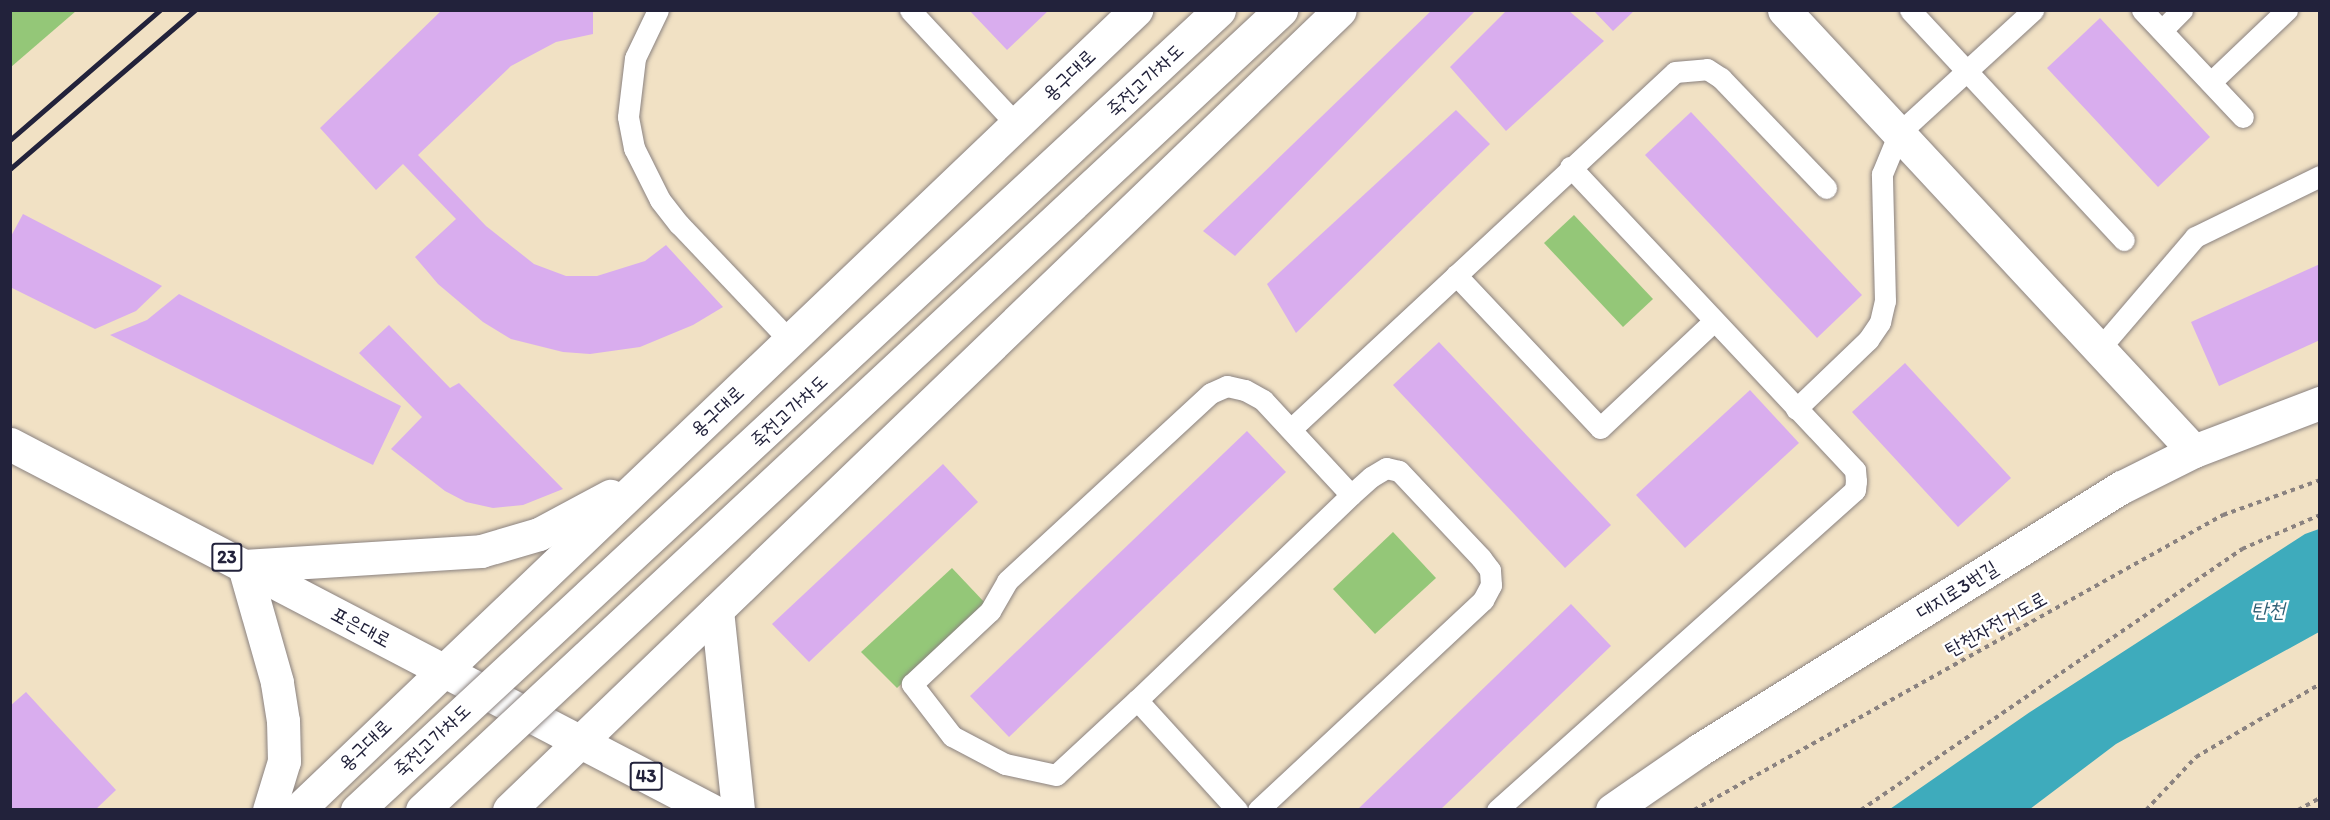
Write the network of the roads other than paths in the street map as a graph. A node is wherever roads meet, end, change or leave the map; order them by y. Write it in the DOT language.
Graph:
graph roads {
  1 [pos="658,10"];
  2 [pos="910,10"];
  3 [pos="1136,10"];
  4 [pos="1220,10"];
  5 [pos="1281,10"];
  6 [pos="1340,10"];
  7 [pos="1784,10"];
  8 [pos="1910,10"];
  9 [pos="2033,10"];
  10 [pos="2142,10"];
  11 [pos="2182,10"];
  12 [pos="2288,10"];
  13 [pos="2163,29"];
  14 [pos="1967,71"];
  15 [pos="2211,82"];
  16 [pos="2243,117"];
  17 [pos="1017,124"];
  18 [pos="1899,133"];
  19 [pos="1570,167"];
  20 [pos="2319,176"];
  21 [pos="1826,188"];
  22 [pos="2124,240"];
  23 [pos="1456,275"];
  24 [pos="1714,321"];
  25 [pos="791,342"];
  26 [pos="2100,348"];
  27 [pos="2319,403"];
  28 [pos="1796,409"];
  29 [pos="1291,429"];
  30 [pos="10,444"];
  31 [pos="2193,451"];
  32 [pos="646,477"];
  33 [pos="1351,495"];
  34 [pos="244,566"];
  35 [pos="717,610"];
  36 [pos="444,670"];
  37 [pos="1137,700"];
  38 [pos="581,741"];
  39 [pos="269,810"];
  40 [pos="298,810"];
  41 [pos="357,810"];
  42 [pos="422,810"];
  43 [pos="509,810"];
  44 [pos="711,810"];
  45 [pos="738,810"];
  46 [pos="1237,810"];
  47 [pos="1258,810"];
  48 [pos="1497,810"];
  49 [pos="1612,810"];
  1 -- 25 [label="lane"];
  2 -- 17 [label="lane"];
  3 -- 17 [label="main road, 용구대로"];
  4 -- 41 [label="main road, 죽전고가차도, bridge"];
  5 -- 42 [label="main road, bridge"];
  6 -- 35 [label="main road"];
  7 -- 18 [label="main road"];
  8 -- 14 [label="lane"];
  9 -- 14 [label="lane"];
  10 -- 13 [label="lane"];
  11 -- 13 [label="lane"];
  12 -- 15 [label="lane"];
  13 -- 15 [label="lane"];
  14 -- 18 [label="lane"];
  14 -- 22 [label="lane"];
  15 -- 16 [label="lane"];
  17 -- 25 [label="main road, 용구대로"];
  18 -- 26 [label="main road"];
  18 -- 28 [label="lane"];
  19 -- 21 [label="lane"];
  19 -- 23 [label="lane"];
  19 -- 24 [label="lane"];
  20 -- 26 [label="lane"];
  23 -- 24 [label="lane"];
  23 -- 29 [label="lane"];
  24 -- 28 [label="lane"];
  25 -- 32 [label="main road, 용구대로"];
  26 -- 31 [label="main road"];
  27 -- 31 [label="main road, 대지로3번길"];
  28 -- 48 [label="lane"];
  29 -- 33 [label="lane"];
  29 -- 37 [label="lane"];
  30 -- 34 [label="main road, 포은대로 / 23"];
  31 -- 49 [label="main road, 대지로3번길"];
  32 -- 34 [label="main road"];
  32 -- 36 [label="main road, 용구대로"];
  33 -- 37 [label="lane"];
  33 -- 47 [label="lane"];
  34 -- 36 [label="main road, 포은대로 / 23"];
  34 -- 39 [label="main road"];
  35 -- 38 [label="main road"];
  35 -- 45 [label="main road"];
  36 -- 38 [label="main road, 포은대로 / 23"];
  36 -- 40 [label="main road, 용구대로"];
  37 -- 46 [label="lane"];
  38 -- 43 [label="main road"];
  38 -- 44 [label="main road, 포은대로 / 43"];
}
